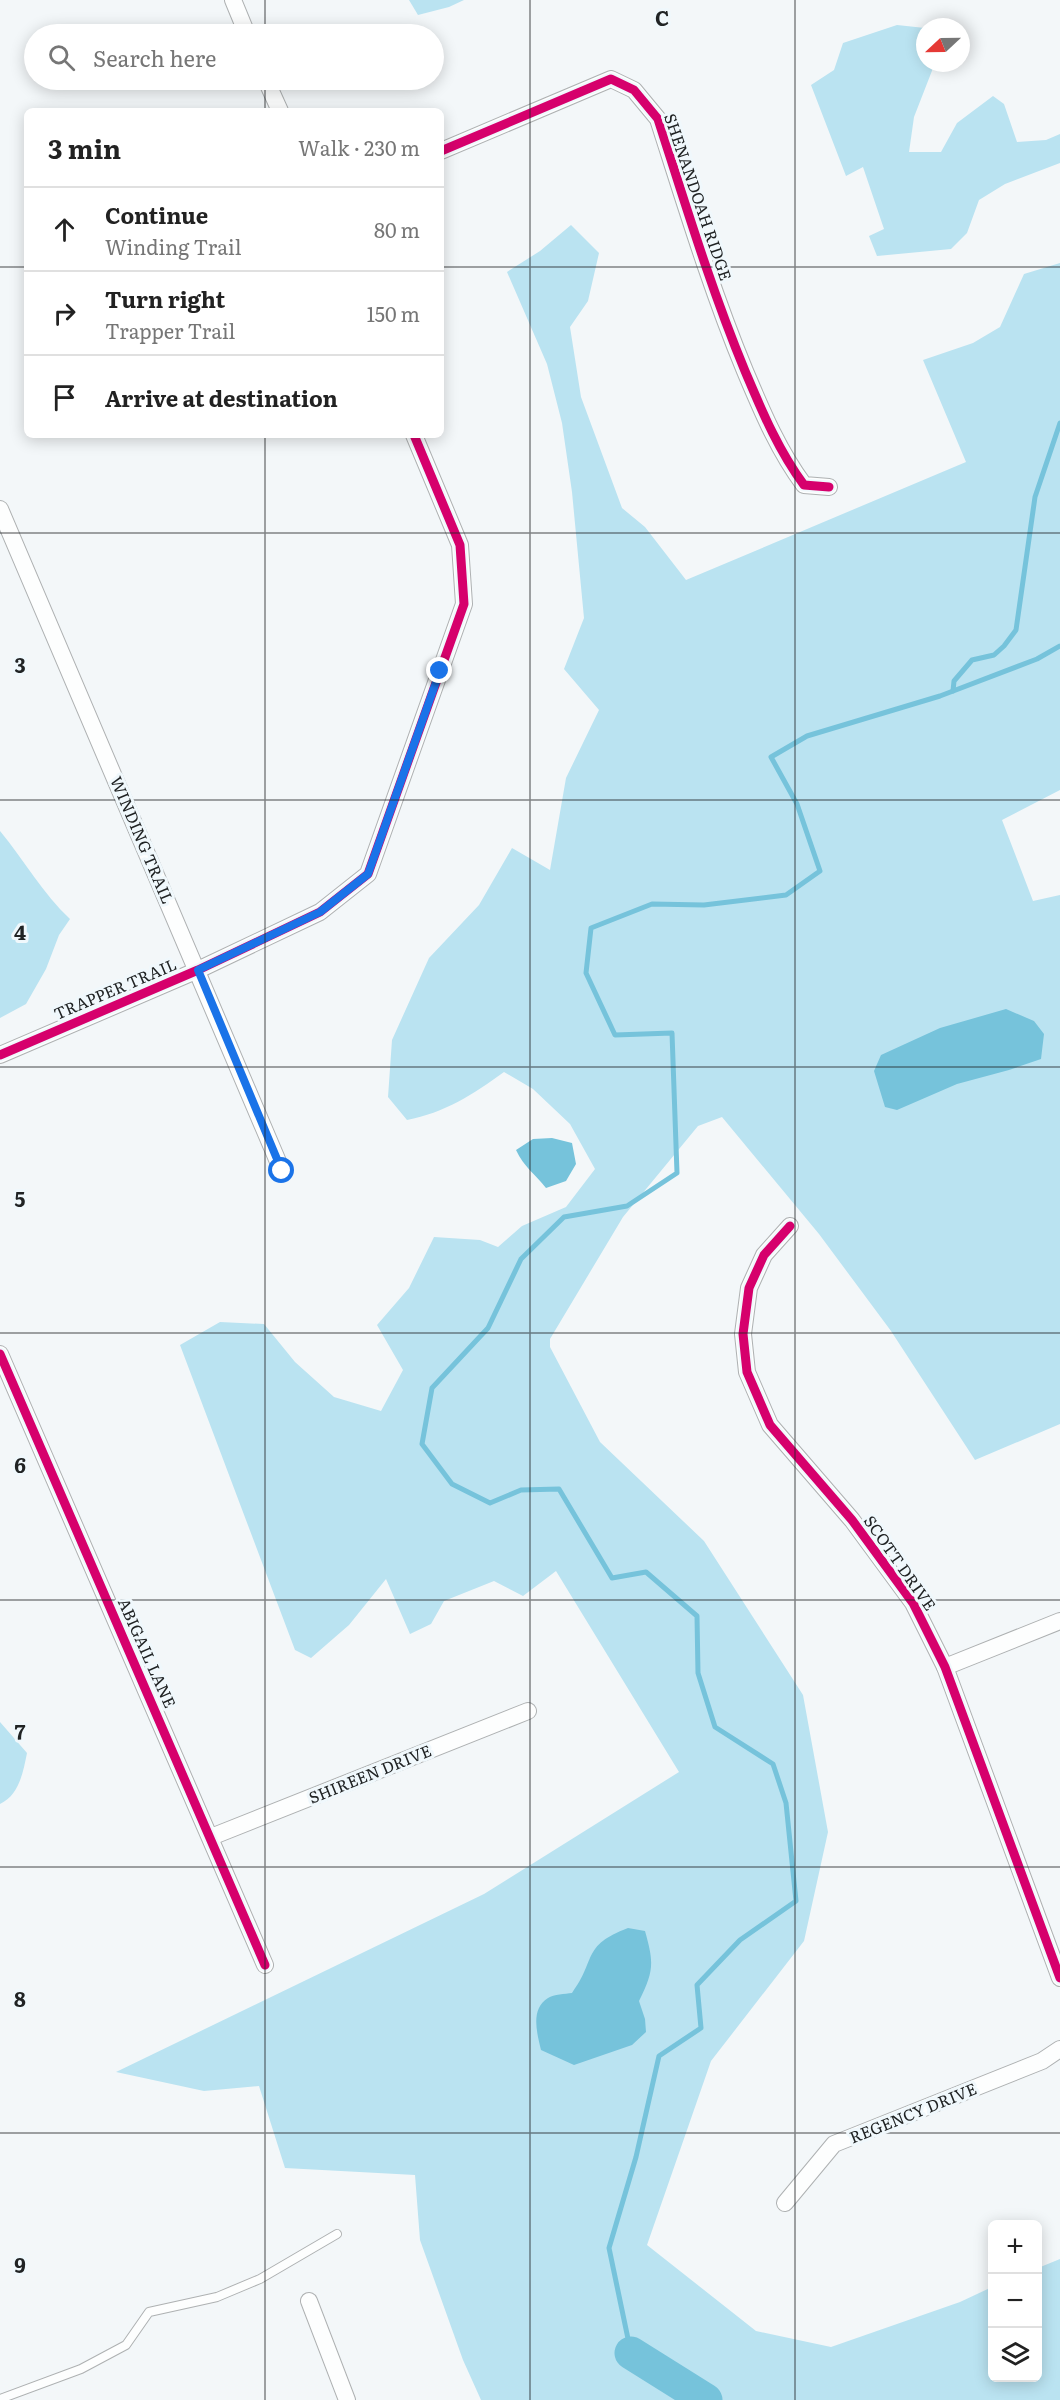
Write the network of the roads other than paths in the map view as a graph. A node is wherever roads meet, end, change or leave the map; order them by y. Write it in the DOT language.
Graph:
graph roads {
  1 [pos="233,0"];
  2 [pos="243,24"];
  3 [pos="270,90"];
  4 [pos="278,108"];
  5 [pos="444,150"];
  6 [pos="415,438"];
  7 [pos="829,488"];
  8 [pos="0,509"];
  9 [pos="198,970"];
  10 [pos="0,1055"];
  11 [pos="282,1171"];
  12 [pos="790,1226"];
  13 [pos="0,1354"];
  14 [pos="1060,1621"];
  15 [pos="945,1667"];
  16 [pos="528,1712"];
  17 [pos="211,1837"];
  18 [pos="265,1965"];
  19 [pos="1060,1977"];
  20 [pos="1060,2049"];
  21 [pos="785,2203"];
  22 [pos="337,2234"];
  23 [pos="309,2301"];
  24 [pos="0,2399"];
  25 [pos="347,2400"];
  1 -- 2 [label="street"];
  3 -- 4 [label="street"];
  5 -- 7 [label="street, SHENANDOAH RIDGE"];
  6 -- 9 [label="street, TRAPPER TRAIL"];
  8 -- 9 [label="street, WINDING TRAIL"];
  9 -- 10 [label="street, TRAPPER TRAIL"];
  9 -- 11 [label="street, WINDING TRAIL"];
  12 -- 15 [label="street, SCOTT DRIVE"];
  13 -- 17 [label="street, ABIGAIL LANE"];
  14 -- 15 [label="street"];
  15 -- 19 [label="street, SCOTT DRIVE"];
  16 -- 17 [label="street, SHIREEN DRIVE"];
  17 -- 18 [label="street, ABIGAIL LANE"];
  20 -- 21 [label="street, REGENCY DRIVE"];
  22 -- 24 [label="lane"];
  23 -- 25 [label="street"];
}
